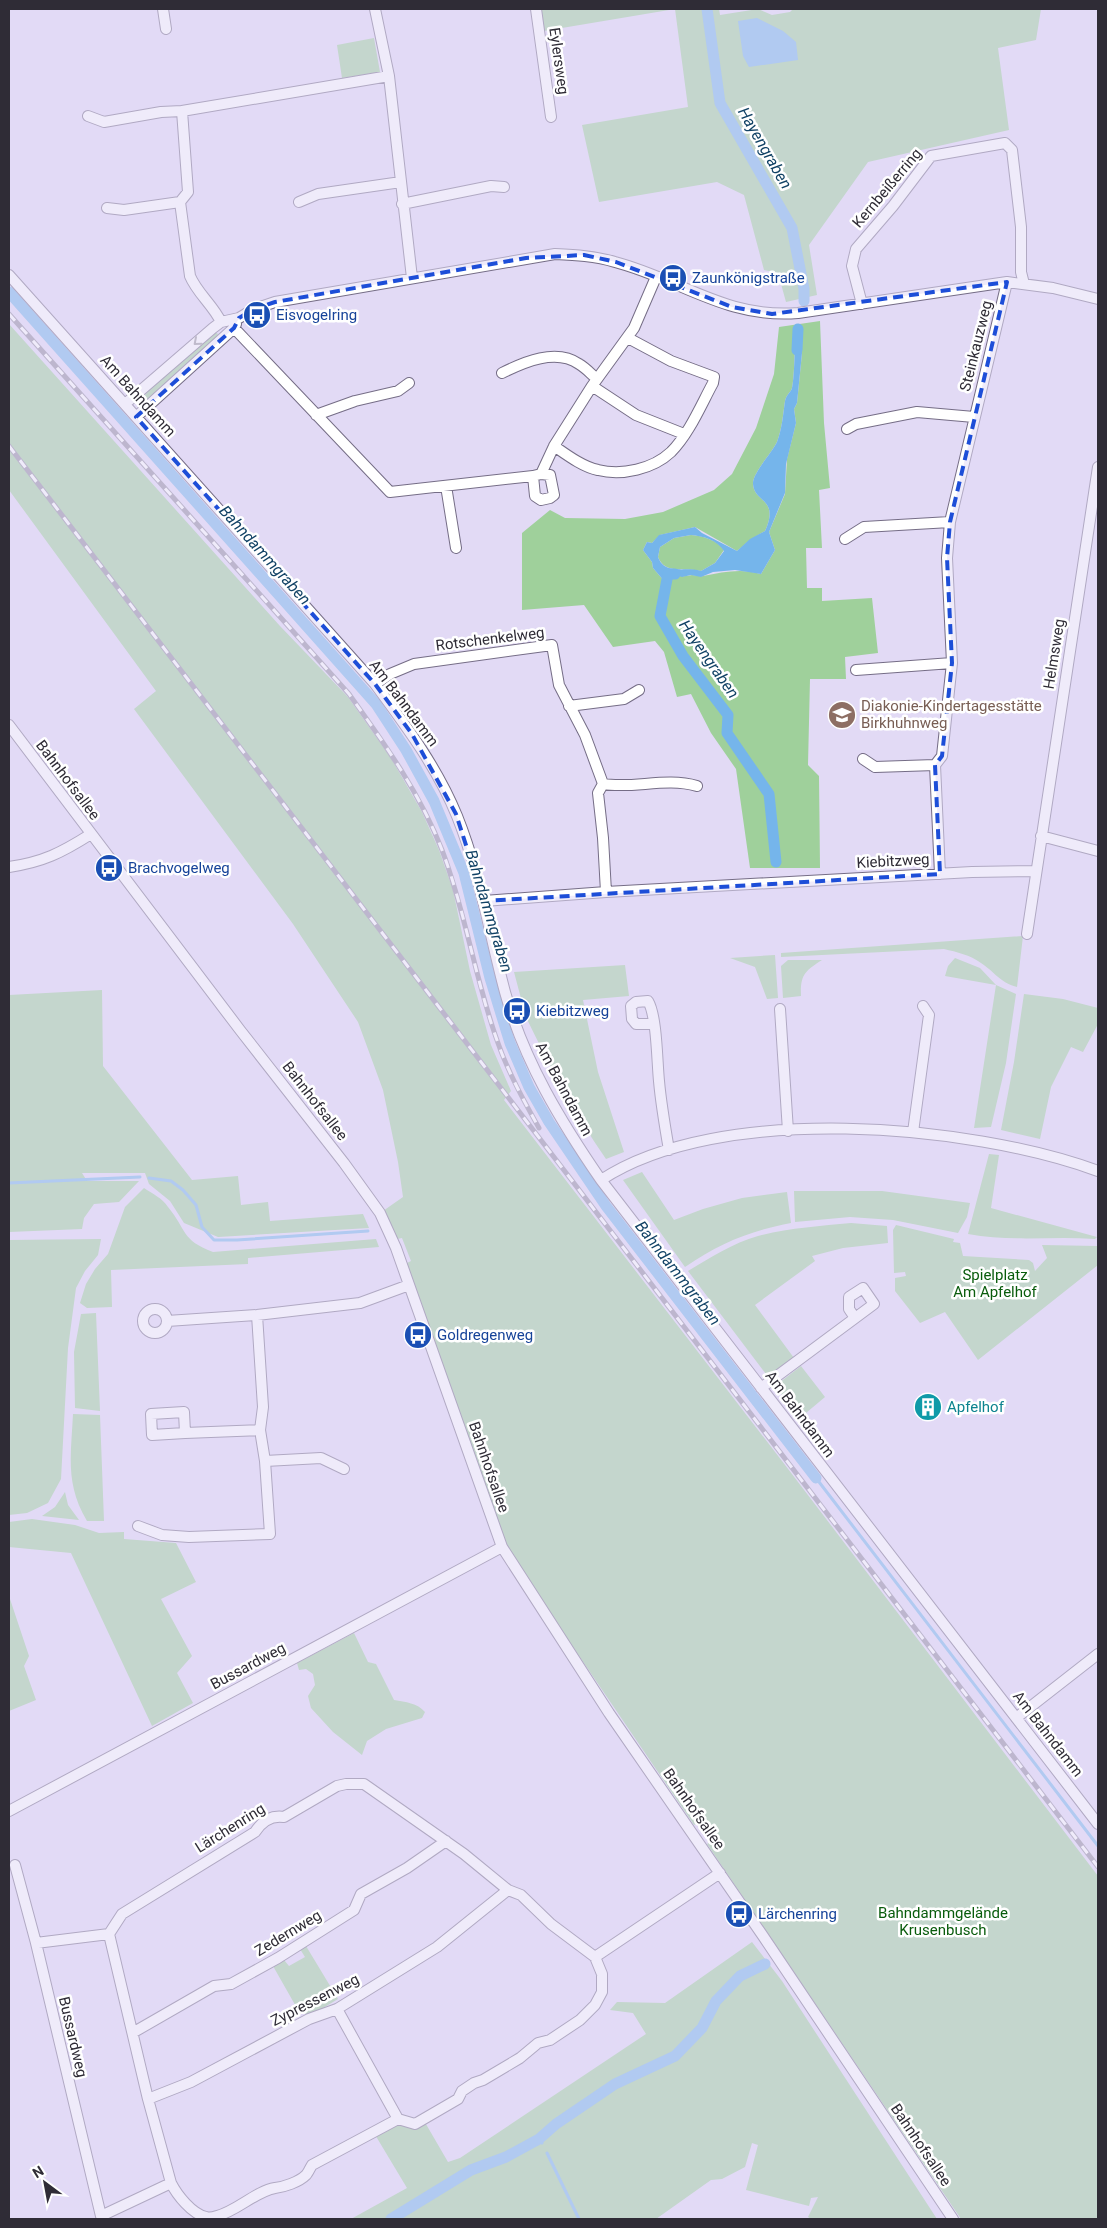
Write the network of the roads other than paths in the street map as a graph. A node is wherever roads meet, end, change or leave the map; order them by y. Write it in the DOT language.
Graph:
graph roads {
  1 [pos="163,9"];
  2 [pos="375,9"];
  3 [pos="536,9"];
  4 [pos="166,29"];
  5 [pos="389,76"];
  6 [pos="182,111"];
  7 [pos="88,116"];
  8 [pos="551,117"];
  9 [pos="401,182"];
  10 [pos="504,187"];
  11 [pos="180,202"];
  12 [pos="299,202"];
  13 [pos="402,204"];
  14 [pos="107,208"];
  15 [pos="9,275"];
  16 [pos="656,277"];
  17 [pos="412,278"];
  18 [pos="1007,282"];
  19 [pos="1024,284"];
  20 [pos="1098,300"];
  21 [pos="862,304"];
  22 [pos="238,318"];
  23 [pos="222,322"];
  24 [pos="234,328"];
  25 [pos="628,338"];
  26 [pos="502,373"];
  27 [pos="594,382"];
  28 [pos="409,383"];
  29 [pos="126,404"];
  30 [pos="316,415"];
  31 [pos="136,416"];
  32 [pos="974,417"];
  33 [pos="848,429"];
  34 [pos="684,434"];
  35 [pos="554,446"];
  36 [pos="1098,467"];
  37 [pos="446,486"];
  38 [pos="950,522"];
  39 [pos="845,539"];
  40 [pos="456,548"];
  41 [pos="952,663"];
  42 [pos="856,670"];
  43 [pos="375,684"];
  44 [pos="639,690"];
  45 [pos="569,706"];
  46 [pos="9,726"];
  47 [pos="863,759"];
  48 [pos="935,765"];
  49 [pos="603,784"];
  50 [pos="697,786"];
  51 [pos="91,834"];
  52 [pos="1041,836"];
  53 [pos="1098,851"];
  54 [pos="9,867"];
  55 [pos="1035,871"];
  56 [pos="940,874"];
  57 [pos="606,892"];
  58 [pos="484,901"];
  59 [pos="1027,934"];
  60 [pos="923,1006"];
  61 [pos="780,1009"];
  62 [pos="653,1024"];
  63 [pos="788,1130"];
  64 [pos="913,1132"];
  65 [pos="668,1150"];
  66 [pos="1098,1171"];
  67 [pos="601,1180"];
  68 [pos="409,1285"];
  69 [pos="257,1315"];
  70 [pos="855,1318"];
  71 [pos="167,1321"];
  72 [pos="762,1388"];
  73 [pos="260,1430"];
  74 [pos="186,1433"];
  75 [pos="265,1461"];
  76 [pos="344,1469"];
  77 [pos="138,1526"];
  78 [pos="502,1547"];
  79 [pos="1096,1660"];
  80 [pos="1016,1718"];
  81 [pos="9,1811"];
  82 [pos="1098,1824"];
  83 [pos="446,1841"];
  84 [pos="15,1865"];
  85 [pos="720,1873"];
  86 [pos="508,1890"];
  87 [pos="109,1934"];
  88 [pos="36,1943"];
  89 [pos="595,1957"];
  90 [pos="337,2009"];
  91 [pos="134,2032"];
  92 [pos="148,2099"];
  93 [pos="398,2119"];
  94 [pos="172,2183"];
  95 [pos="952,2219"];
  1 -- 4 [label="street"];
  2 -- 5 [label="street"];
  3 -- 8 [label="street, Eylersweg"];
  5 -- 6 [label="street"];
  5 -- 9 [label="street"];
  6 -- 7 [label="street"];
  6 -- 11 [label="street"];
  9 -- 12 [label="street"];
  9 -- 13 [label="street"];
  10 -- 13 [label="street"];
  11 -- 14 [label="street"];
  11 -- 23 [label="street"];
  13 -- 17 [label="street"];
  15 -- 29 [label="street, Am Bahndamm"];
  16 -- 17 [label="street"];
  16 -- 21 [label="street"];
  16 -- 25 [label="street"];
  17 -- 22 [label="street"];
  18 -- 19 [label="street"];
  18 -- 21 [label="street"];
  18 -- 32 [label="street, Steinkauzweg"];
  19 -- 20 [label="street"];
  19 -- 21 [label="street, Kernbeißerring"];
  22 -- 23 [label="street"];
  22 -- 24 [label="street"];
  23 -- 29 [label="street, one-way"];
  24 -- 30 [label="street"];
  24 -- 31 [label="street"];
  25 -- 27 [label="street"];
  25 -- 34 [label="street"];
  26 -- 27 [label="street"];
  27 -- 34 [label="street"];
  27 -- 35 [label="street"];
  28 -- 30 [label="street"];
  29 -- 31 [label="street, Am Bahndamm"];
  30 -- 37 [label="street"];
  31 -- 43 [label="street, Am Bahndamm"];
  32 -- 33 [label="street"];
  32 -- 38 [label="street, Steinkauzweg"];
  34 -- 35 [label="street"];
  35 -- 37 [label="street"];
  36 -- 52 [label="street, Helmsweg"];
  37 -- 40 [label="street"];
  38 -- 39 [label="street"];
  38 -- 41 [label="street, Steinkauzweg"];
  41 -- 42 [label="street"];
  41 -- 48 [label="street, Steinkauzweg"];
  43 -- 45 [label="street, Rotschenkelweg"];
  43 -- 58 [label="street, Am Bahndamm"];
  44 -- 45 [label="street"];
  45 -- 49 [label="street, Rotschenkelweg"];
  46 -- 51 [label="street, Bahnhofsallee"];
  47 -- 48 [label="street"];
  48 -- 56 [label="street"];
  49 -- 50 [label="street"];
  49 -- 57 [label="street, Rotschenkelweg"];
  51 -- 54 [label="street"];
  51 -- 68 [label="street, Bahnhofsallee"];
  52 -- 53 [label="street"];
  52 -- 55 [label="street, Helmsweg"];
  55 -- 56 [label="street, Kiebitzweg"];
  55 -- 59 [label="street, Helmsweg"];
  56 -- 57 [label="street, Kiebitzweg"];
  57 -- 58 [label="street, Kiebitzweg"];
  58 -- 67 [label="street, Am Bahndamm"];
  60 -- 64 [label="street"];
  61 -- 63 [label="street"];
  62 -- 65 [label="street"];
  63 -- 64 [label="street"];
  63 -- 65 [label="street"];
  64 -- 66 [label="street"];
  65 -- 67 [label="street"];
  67 -- 72 [label="street, Am Bahndamm"];
  68 -- 69 [label="street"];
  68 -- 78 [label="street, Bahnhofsallee"];
  69 -- 71 [label="street"];
  69 -- 73 [label="street"];
  70 -- 72 [label="street"];
  72 -- 80 [label="street, Am Bahndamm"];
  73 -- 74 [label="street"];
  73 -- 75 [label="street"];
  75 -- 76 [label="street"];
  75 -- 77 [label="street"];
  78 -- 81 [label="street, Bussardweg"];
  78 -- 85 [label="street, Bahnhofsallee"];
  79 -- 80 [label="street"];
  80 -- 82 [label="street, Am Bahndamm"];
  83 -- 86 [label="street, Lärchenring"];
  83 -- 87 [label="street, Lärchenring"];
  83 -- 91 [label="street, Zedernweg"];
  84 -- 88 [label="street, Bussardweg"];
  85 -- 89 [label="street"];
  85 -- 95 [label="street, Bahnhofsallee"];
  86 -- 89 [label="street, Lärchenring"];
  86 -- 90 [label="street, Zypressenweg"];
  87 -- 88 [label="street"];
  87 -- 91 [label="street"];
  88 -- 94 [label="street, Bussardweg"];
  89 -- 93 [label="street"];
  90 -- 92 [label="street, Zypressenweg"];
  90 -- 93 [label="street"];
  91 -- 92 [label="street"];
  92 -- 94 [label="street"];
  93 -- 94 [label="street"];
}
